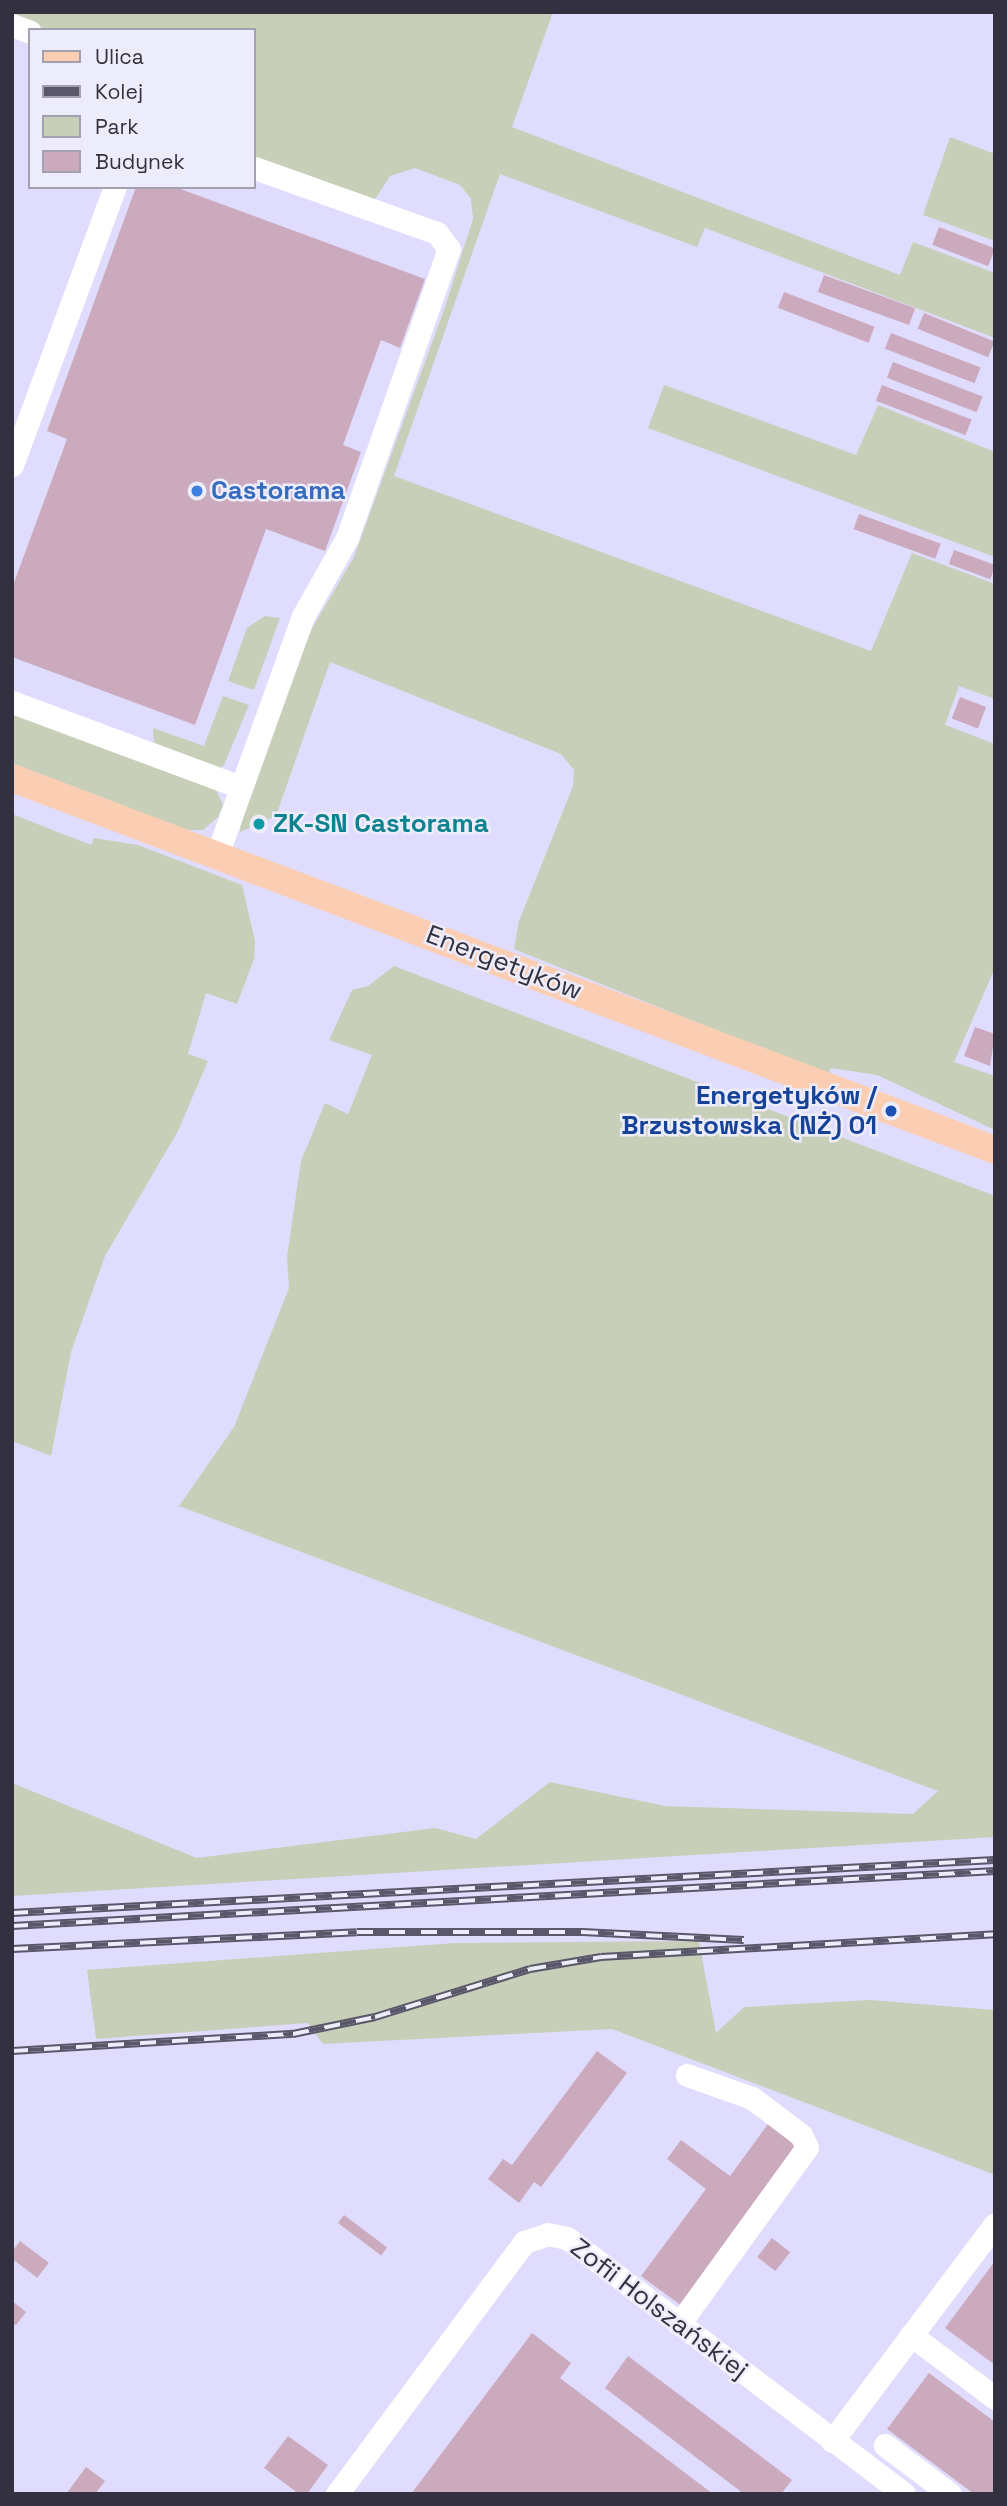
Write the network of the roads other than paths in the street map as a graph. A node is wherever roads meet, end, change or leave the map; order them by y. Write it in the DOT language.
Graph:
graph roads {
  1 [pos="256,169"];
  2 [pos="114,189"];
  3 [pos="12,465"];
  4 [pos="12,702"];
  5 [pos="12,778"];
  6 [pos="241,787"];
  7 [pos="217,855"];
  8 [pos="995,1150"];
  9 [pos="687,2075"];
  10 [pos="995,2224"];
  11 [pos="679,2324"];
  12 [pos="911,2336"];
  13 [pos="995,2398"];
  14 [pos="832,2441"];
  15 [pos="885,2445"];
  16 [pos="338,2494"];
  17 [pos="904,2494"];
  18 [pos="950,2494"];
  1 -- 6 [label="lane"];
  2 -- 3 [label="lane"];
  4 -- 6 [label="lane"];
  5 -- 7 [label="main road, Energetyków"];
  6 -- 7 [label="lane"];
  7 -- 8 [label="main road, Energetyków"];
  9 -- 11 [label="lane"];
  10 -- 12 [label="lane"];
  11 -- 14 [label="lane, Zofii Holszańskiej"];
  11 -- 16 [label="lane, Zofii Holszańskiej"];
  12 -- 13 [label="lane"];
  12 -- 14 [label="lane"];
  14 -- 17 [label="lane, Zofii Holszańskiej"];
  15 -- 18 [label="lane"];
}
